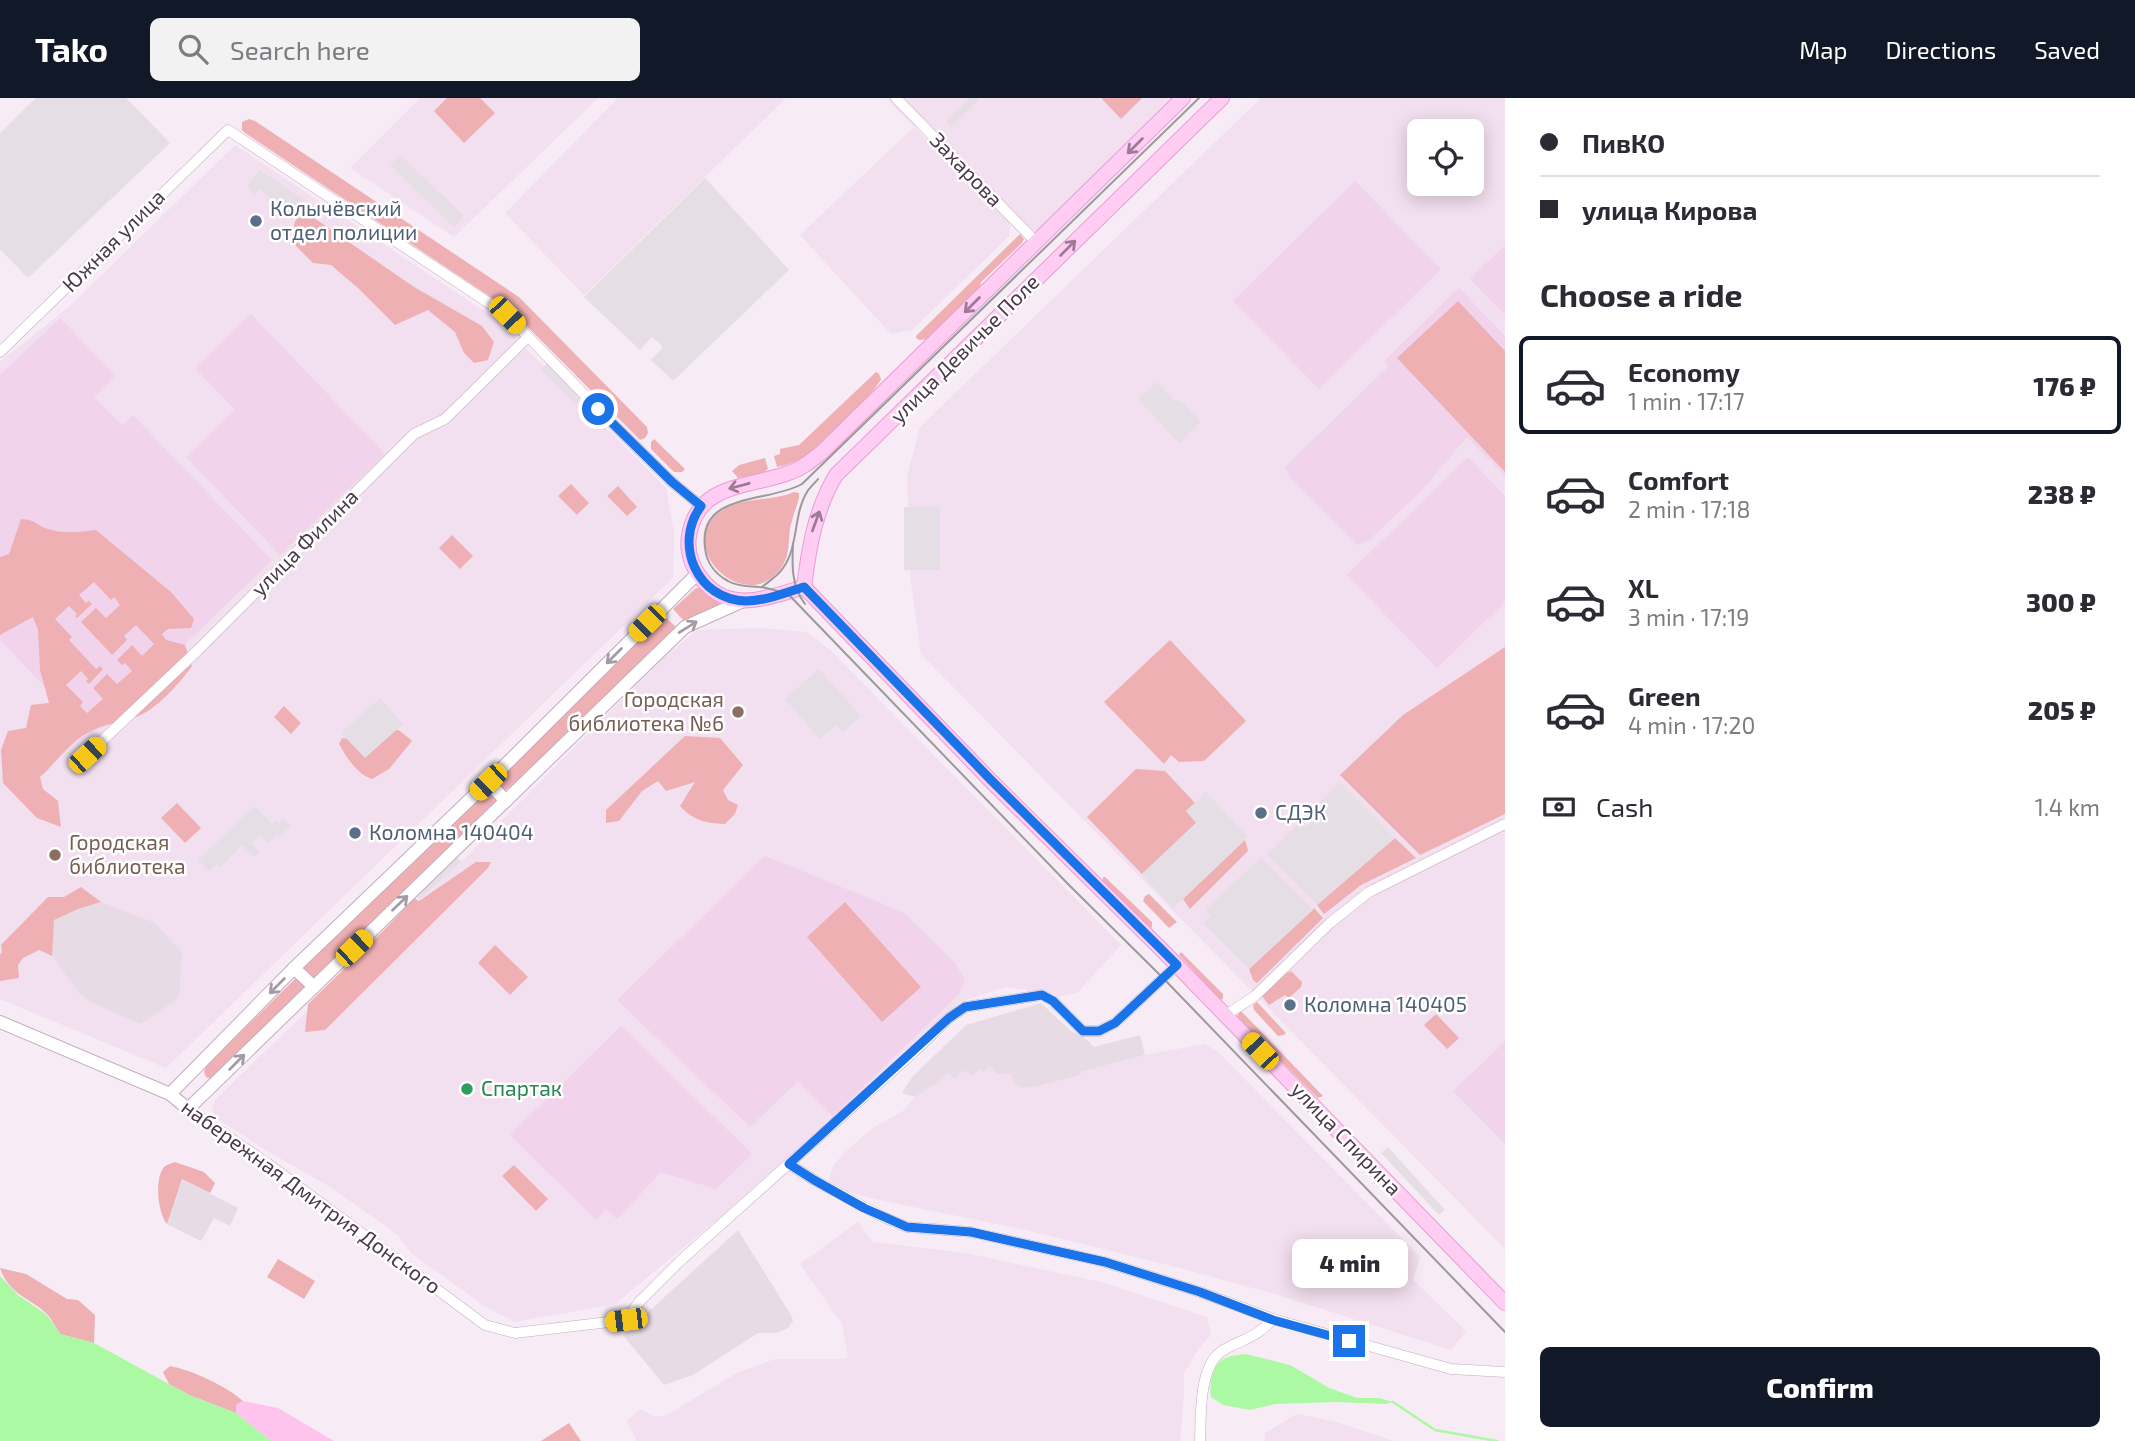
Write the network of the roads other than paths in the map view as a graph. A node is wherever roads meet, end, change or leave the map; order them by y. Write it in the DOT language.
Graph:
graph roads {
  1 [pos="896,98"];
  2 [pos="1183,98"];
  3 [pos="1222,98"];
  4 [pos="1036,242"];
  5 [pos="528,337"];
  6 [pos="0,352"];
  7 [pos="701,506"];
  8 [pos="698,573"];
  9 [pos="804,587"];
  10 [pos="744,601"];
  11 [pos="87,755"];
  12 [pos="488,782"];
  13 [pos="506,801"];
  14 [pos="1505,824"];
  15 [pos="1177,965"];
  16 [pos="295,968"];
  17 [pos="314,987"];
  18 [pos="1226,1015"];
  19 [pos="0,1022"];
  20 [pos="170,1094"];
  21 [pos="188,1109"];
  22 [pos="789,1164"];
  23 [pos="1505,1303"];
  24 [pos="1273,1320"];
  25 [pos="1505,1372"];
  26 [pos="1200,1441"];
  1 -- 4 [label="street, Захарова"];
  2 -- 4 [label="main road, улица Девичье Поле, one-way"];
  9 -- 3 [label="main road, улица Девичье Поле, one-way"];
  4 -- 7 [label="main road, улица Девичье Поле, one-way"];
  5 -- 6 [label="street, Южная улица"];
  5 -- 7 [label="street"];
  5 -- 11 [label="street, улица Филина"];
  7 -- 8 [label="main road"];
  8 -- 10 [label="main road"];
  8 -- 12 [label="street, one-way"];
  9 -- 10 [label="main road"];
  9 -- 15 [label="main road, улица Спирина"];
  13 -- 10 [label="street, one-way"];
  12 -- 13 [label="street"];
  12 -- 16 [label="street"];
  17 -- 13 [label="street, one-way"];
  14 -- 18 [label="street"];
  15 -- 18 [label="main road, улица Спирина"];
  15 -- 22 [label="street"];
  16 -- 17 [label="street"];
  16 -- 20 [label="street, one-way"];
  21 -- 17 [label="street, one-way"];
  18 -- 23 [label="main road, улица Спирина"];
  19 -- 20 [label="street, набережная Дмитрия Донского"];
  20 -- 21 [label="street, набережная Дмитрия Донского"];
  21 -- 22 [label="street, набережная Дмитрия Донского"];
  22 -- 24 [label="street"];
  24 -- 25 [label="street"];
  24 -- 26 [label="street"];
}
